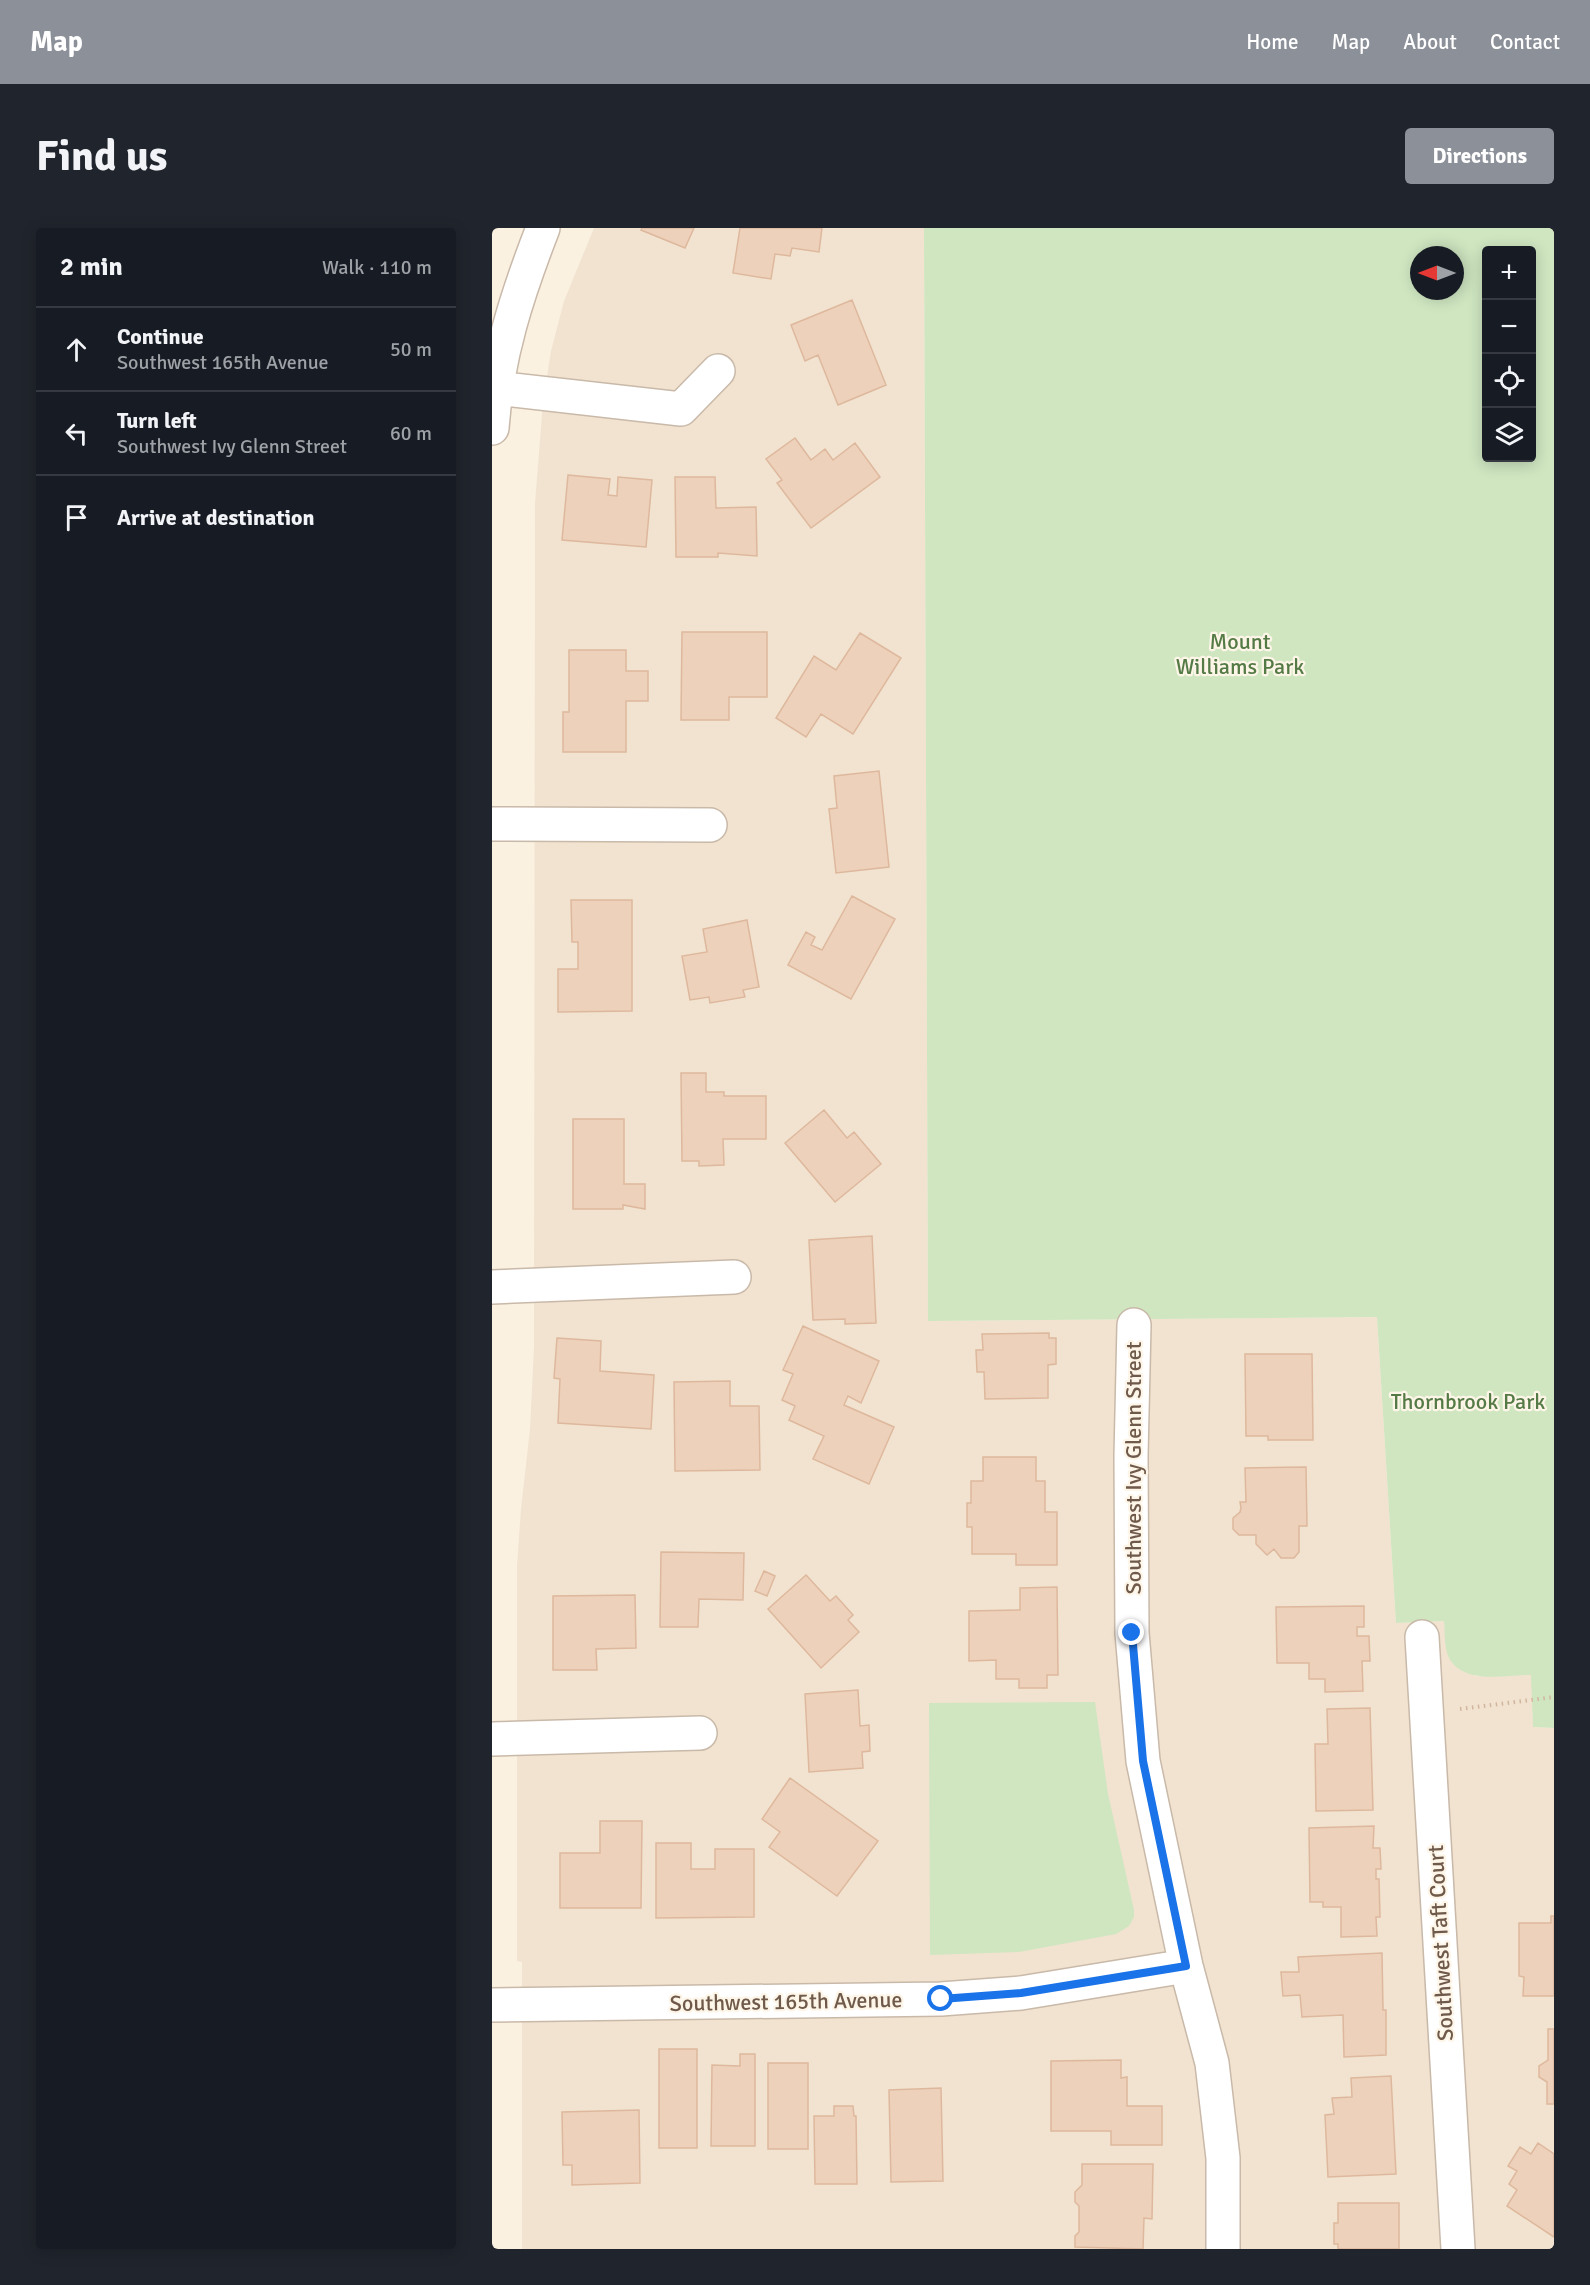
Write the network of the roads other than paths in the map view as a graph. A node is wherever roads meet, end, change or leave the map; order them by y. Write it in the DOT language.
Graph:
graph roads {
  1 [pos="543,228"];
  2 [pos="717,371"];
  3 [pos="496,388"];
  4 [pos="492,428"];
  5 [pos="492,824"];
  6 [pos="710,825"];
  7 [pos="734,1277"];
  8 [pos="492,1287"];
  9 [pos="1134,1325"];
  10 [pos="1422,1637"];
  11 [pos="700,1733"];
  12 [pos="492,1739"];
  13 [pos="1186,1966"];
  14 [pos="492,2005"];
  15 [pos="1223,2249"];
  16 [pos="1458,2249"];
  1 -- 3 [label="street"];
  2 -- 3 [label="street"];
  3 -- 4 [label="street"];
  5 -- 6 [label="street"];
  7 -- 8 [label="street"];
  9 -- 13 [label="street, Southwest Ivy Glenn Street"];
  10 -- 16 [label="street, Southwest Taft Court"];
  11 -- 12 [label="street"];
  13 -- 14 [label="street, Southwest 165th Avenue"];
  13 -- 15 [label="street, Southwest Ivy Glenn Street"];
}
